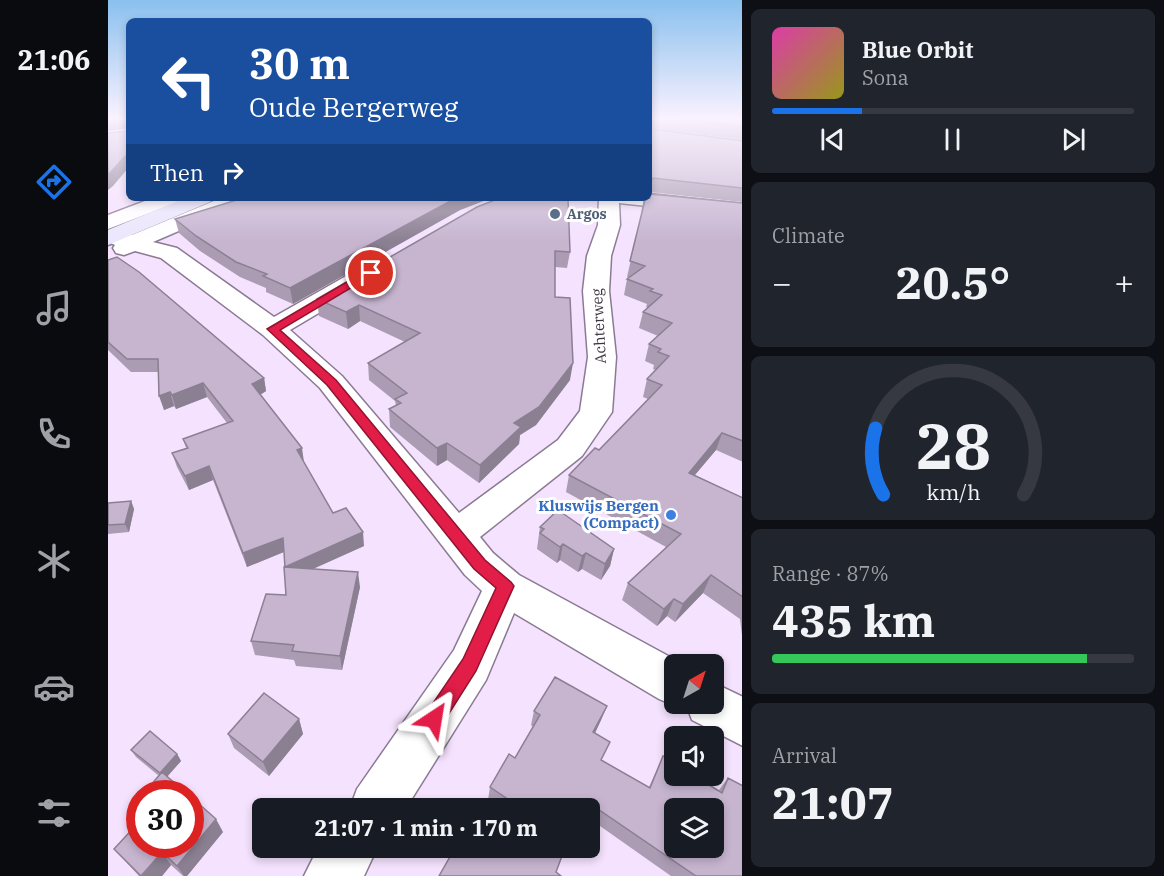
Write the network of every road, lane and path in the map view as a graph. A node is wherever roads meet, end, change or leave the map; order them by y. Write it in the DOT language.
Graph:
graph roads {
  1 [pos="224,201"];
  2 [pos="224,201"];
  3 [pos="609,201"];
  4 [pos="652,201"];
  5 [pos="171,206"];
  6 [pos="742,210"];
  7 [pos="116,235"];
  8 [pos="376,270"];
  9 [pos="273,329"];
  10 [pos="456,535"];
  11 [pos="505,586"];
  12 [pos="664,678"];
  13 [pos="724,713"];
  14 [pos="742,723"];
  15 [pos="383,798"];
  16 [pos="344,858"];
  17 [pos="332,876"];
  1 -- 5 [label="street"];
  2 -- 5 [label="street"];
  3 -- 10 [label="street, Achterweg"];
  4 -- 6 [label="street"];
  5 -- 7 [label="street"];
  5 -- 7 [label="street"];
  7 -- 9 [label="street"];
  8 -- 9 [label="street"];
  9 -- 10 [label="street"];
  10 -- 11 [label="street"];
  11 -- 12 [label="street"];
  11 -- 15 [label="street"];
  13 -- 14 [label="street"];
  16 -- 17 [label="street"];
}
